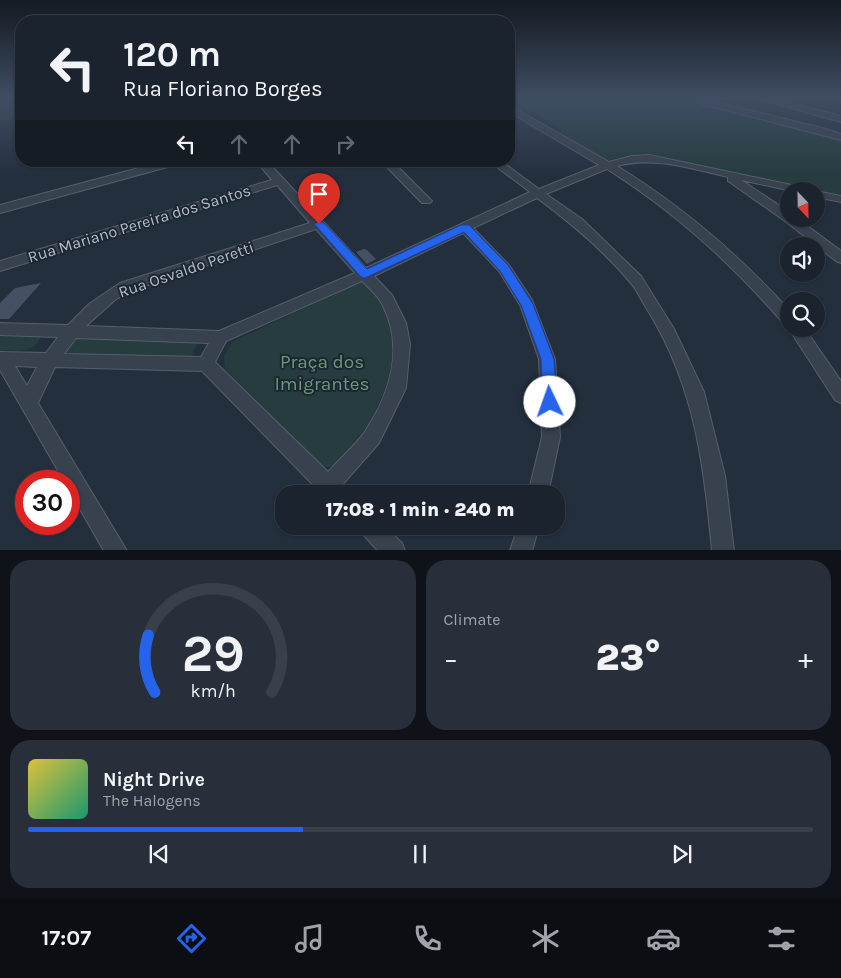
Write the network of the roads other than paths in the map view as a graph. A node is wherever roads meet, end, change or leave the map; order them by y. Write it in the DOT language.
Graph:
graph roads {
  1 [pos="535,124"];
  2 [pos="798,124"];
  3 [pos="841,137"];
  4 [pos="606,166"];
  5 [pos="156,167"];
  6 [pos="267,167"];
  7 [pos="392,167"];
  8 [pos="502,167"];
  9 [pos="727,176"];
  10 [pos="279,180"];
  11 [pos="780,186"];
  12 [pos="538,193"];
  13 [pos="825,196"];
  14 [pos="841,199"];
  15 [pos="426,201"];
  16 [pos="0,209"];
  17 [pos="780,212"];
  18 [pos="319,224"];
  19 [pos="465,227"];
  20 [pos="802,228"];
  21 [pos="841,258"];
  22 [pos="0,266"];
  23 [pos="365,274"];
  24 [pos="780,310"];
  25 [pos="0,329"];
  26 [pos="72,332"];
  27 [pos="802,337"];
  28 [pos="220,338"];
  29 [pos="1,359"];
  30 [pos="50,361"];
  31 [pos="206,364"];
  32 [pos="841,395"];
  33 [pos="29,404"];
  34 [pos="327,485"];
  35 [pos="336,485"];
  36 [pos="540,485"];
  37 [pos="378,535"];
  38 [pos="526,535"];
  39 [pos="116,550"];
  40 [pos="394,550"];
  41 [pos="521,550"];
  42 [pos="723,550"];
  1 -- 4 [label="street"];
  2 -- 3 [label="street"];
  4 -- 9 [label="street"];
  4 -- 12 [label="street"];
  4 -- 24 [label="street"];
  5 -- 16 [label="street"];
  6 -- 10 [label="street"];
  7 -- 15 [label="street"];
  8 -- 12 [label="street"];
  9 -- 11 [label="street"];
  9 -- 17 [label="street"];
  10 -- 18 [label="street"];
  10 -- 22 [label="street, Rua Mariano Pereira dos Santos"];
  12 -- 19 [label="street"];
  12 -- 42 [label="street"];
  13 -- 14 [label="street"];
  18 -- 23 [label="street"];
  18 -- 26 [label="street, Rua Osvaldo Peretti"];
  19 -- 23 [label="street"];
  19 -- 36 [label="street"];
  20 -- 21 [label="street"];
  23 -- 28 [label="street"];
  23 -- 35 [label="street"];
  25 -- 26 [label="street"];
  26 -- 28 [label="street"];
  26 -- 30 [label="street, Rua Osvaldo Peretti"];
  27 -- 32 [label="street"];
  28 -- 31 [label="street"];
  29 -- 30 [label="street"];
  29 -- 33 [label="street"];
  30 -- 31 [label="street"];
  30 -- 33 [label="street, Rua Osvaldo Peretti"];
  31 -- 34 [label="street"];
  33 -- 39 [label="street"];
  37 -- 40 [label="street"];
  38 -- 41 [label="street"];
}
